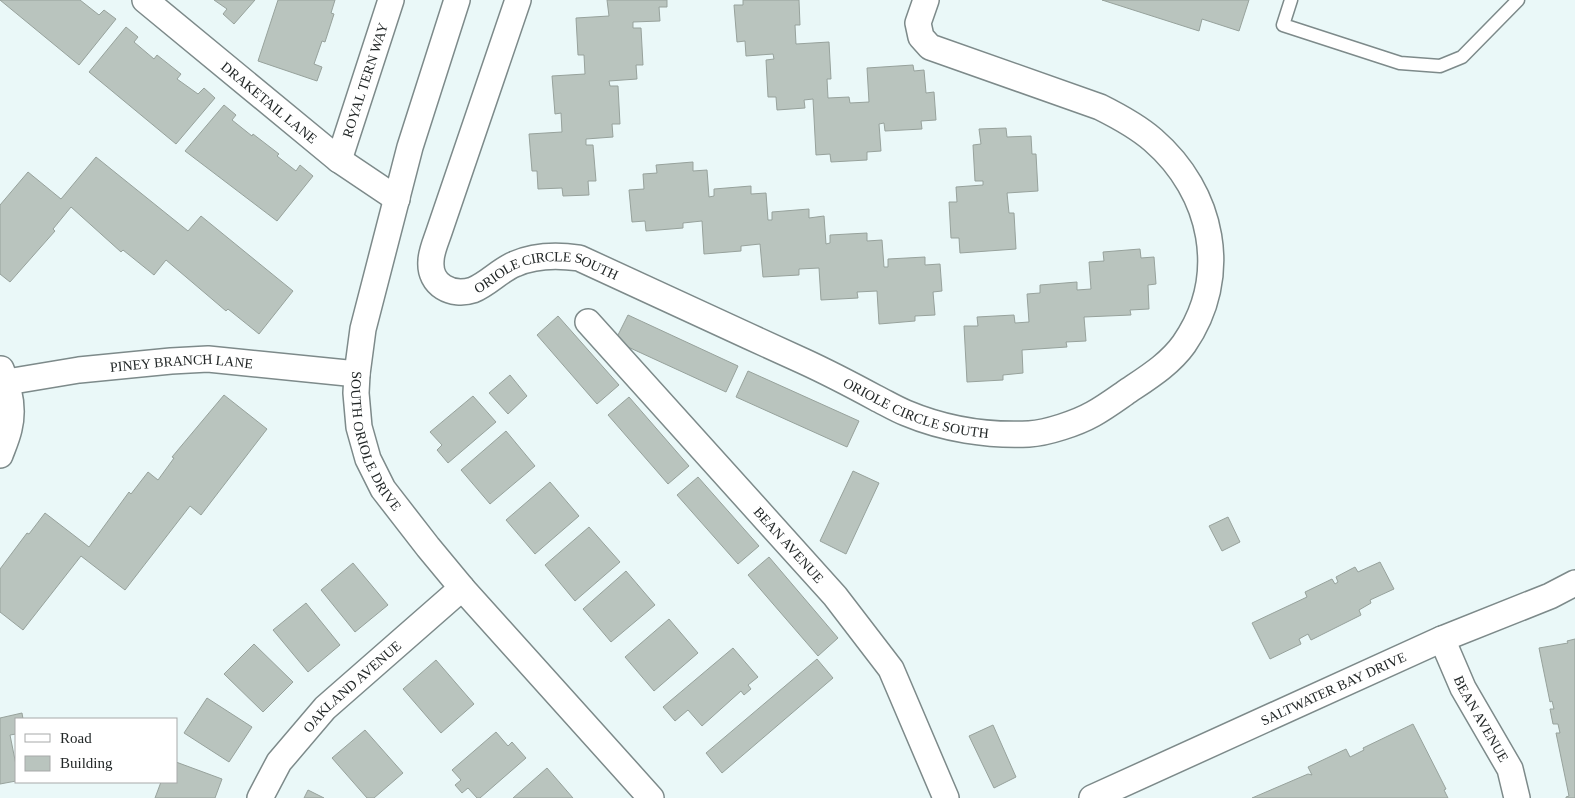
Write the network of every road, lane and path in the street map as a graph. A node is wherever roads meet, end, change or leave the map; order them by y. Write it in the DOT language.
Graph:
graph roads {
  1 [pos="145,0"];
  2 [pos="391,0"];
  3 [pos="457,0"];
  4 [pos="518,0"];
  5 [pos="926,0"];
  6 [pos="1291,0"];
  7 [pos="1518,0"];
  8 [pos="339,160"];
  9 [pos="397,199"];
  10 [pos="588,322"];
  11 [pos="357,374"];
  12 [pos="4,375"];
  13 [pos="0,455"];
  14 [pos="1575,583"];
  15 [pos="462,588"];
  16 [pos="1442,639"];
  17 [pos="260,798"];
  18 [pos="651,798"];
  19 [pos="946,798"];
  20 [pos="1092,798"];
  21 [pos="1517,798"];
  1 -- 8 [label="street, DRAKETAIL LANE"];
  2 -- 8 [label="street, ROYAL TERN WAY"];
  3 -- 9 [label="street, SOUTH ORIOLE DRIVE"];
  4 -- 5 [label="street, ORIOLE CIRCLE SOUTH"];
  6 -- 7 [label="lane"];
  8 -- 9 [label="street, DRAKETAIL LANE"];
  9 -- 11 [label="street, SOUTH ORIOLE DRIVE"];
  10 -- 19 [label="street, BEAN AVENUE"];
  11 -- 12 [label="street, PINEY BRANCH LANE"];
  11 -- 15 [label="street, SOUTH ORIOLE DRIVE"];
  12 -- 13 [label="street"];
  14 -- 16 [label="street, SALTWATER BAY DRIVE"];
  15 -- 17 [label="street, OAKLAND AVENUE"];
  15 -- 18 [label="street, SOUTH ORIOLE DRIVE"];
  16 -- 20 [label="street, SALTWATER BAY DRIVE"];
  16 -- 21 [label="street, BEAN AVENUE"];
}
